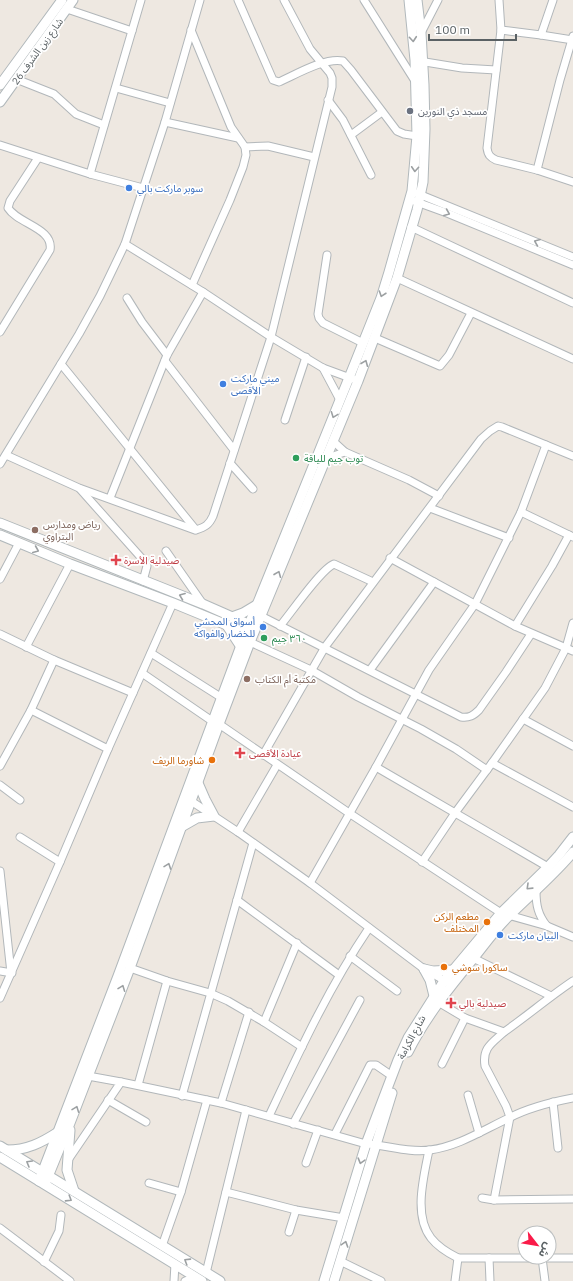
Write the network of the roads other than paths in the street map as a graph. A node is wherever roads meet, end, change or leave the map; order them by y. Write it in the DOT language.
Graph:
graph roads {
  1 [pos="62,0"];
  2 [pos="73,0"];
  3 [pos="141,0"];
  4 [pos="200,0"];
  5 [pos="238,0"];
  6 [pos="284,0"];
  7 [pos="364,0"];
  8 [pos="409,0"];
  9 [pos="417,0"];
  10 [pos="438,0"];
  11 [pos="500,0"];
  12 [pos="553,0"];
  13 [pos="67,9"];
  14 [pos="191,30"];
  15 [pos="501,30"];
  16 [pos="132,31"];
  17 [pos="421,33"];
  18 [pos="541,35"];
  19 [pos="572,39"];
  20 [pos="419,61"];
  21 [pos="321,63"];
  22 [pos="496,70"];
  23 [pos="16,79"];
  24 [pos="420,84"];
  25 [pos="0,85"];
  26 [pos="116,88"];
  27 [pos="328,100"];
  28 [pos="0,102"];
  29 [pos="170,103"];
  30 [pos="382,112"];
  31 [pos="165,122"];
  32 [pos="104,125"];
  33 [pos="351,135"];
  34 [pos="417,136"];
  35 [pos="238,138"];
  36 [pos="0,145"];
  37 [pos="245,147"];
  38 [pos="38,158"];
  39 [pos="314,158"];
  40 [pos="537,170"];
  41 [pos="90,174"];
  42 [pos="371,175"];
  43 [pos="573,182"];
  44 [pos="143,188"];
  45 [pos="416,197"];
  46 [pos="411,227"];
  47 [pos="124,244"];
  48 [pos="327,255"];
  49 [pos="572,255"];
  50 [pos="573,266"];
  51 [pos="397,278"];
  52 [pos="192,285"];
  53 [pos="203,292"];
  54 [pos="127,298"];
  55 [pos="573,303"];
  56 [pos="471,313"];
  57 [pos="1,328"];
  58 [pos="271,337"];
  59 [pos="375,338"];
  60 [pos="363,343"];
  61 [pos="306,357"];
  62 [pos="166,358"];
  63 [pos="573,359"];
  64 [pos="61,364"];
  65 [pos="323,368"];
  66 [pos="349,378"];
  67 [pos="358,381"];
  68 [pos="340,400"];
  69 [pos="285,420"];
  70 [pos="333,441"];
  71 [pos="546,445"];
  72 [pos="129,450"];
  73 [pos="234,450"];
  74 [pos="345,452"];
  75 [pos="6,455"];
  76 [pos="573,456"];
  77 [pos="326,460"];
  78 [pos="230,463"];
  79 [pos="0,464"];
  80 [pos="79,488"];
  81 [pos="253,489"];
  82 [pos="439,496"];
  83 [pos="110,498"];
  84 [pos="430,508"];
  85 [pos="521,512"];
  86 [pos="0,523"];
  87 [pos="196,530"];
  88 [pos="0,535"];
  89 [pos="571,536"];
  90 [pos="509,538"];
  91 [pos="19,543"];
  92 [pos="166,552"];
  93 [pos="390,558"];
  94 [pos="70,564"];
  95 [pos="0,579"];
  96 [pos="143,581"];
  97 [pos="373,582"];
  98 [pos="434,582"];
  99 [pos="173,603"];
  100 [pos="203,604"];
  101 [pos="258,604"];
  102 [pos="475,604"];
  103 [pos="261,616"];
  104 [pos="229,621"];
  105 [pos="573,623"];
  106 [pos="280,626"];
  107 [pos="515,626"];
  108 [pos="251,632"];
  109 [pos="0,634"];
  110 [pos="531,634"];
  111 [pos="26,647"];
  112 [pos="240,647"];
  113 [pos="325,647"];
  114 [pos="569,650"];
  115 [pos="151,653"];
  116 [pos="54,660"];
  117 [pos="311,670"];
  118 [pos="370,670"];
  119 [pos="142,673"];
  120 [pos="133,693"];
  121 [pos="416,694"];
  122 [pos="222,698"];
  123 [pos="31,710"];
  124 [pos="402,719"];
  125 [pos="523,719"];
  126 [pos="216,722"];
  127 [pos="573,746"];
  128 [pos="108,749"];
  129 [pos="263,755"];
  130 [pos="492,764"];
  131 [pos="277,765"];
  132 [pos="0,766"];
  133 [pos="376,767"];
  134 [pos="487,770"];
  135 [pos="198,783"];
  136 [pos="0,786"];
  137 [pos="188,799"];
  138 [pos="20,800"];
  139 [pos="573,807"];
  140 [pos="349,813"];
  141 [pos="455,813"];
  142 [pos="214,816"];
  143 [pos="182,826"];
  144 [pos="238,832"];
  145 [pos="20,837"];
  146 [pos="573,837"];
  147 [pos="253,843"];
  148 [pos="573,852"];
  149 [pos="562,858"];
  150 [pos="60,862"];
  151 [pos="422,862"];
  152 [pos="548,867"];
  153 [pos="0,871"];
  154 [pos="310,883"];
  155 [pos="536,891"];
  156 [pos="237,900"];
  157 [pos="505,914"];
  158 [pos="547,926"];
  159 [pos="369,928"];
  160 [pos="573,937"];
  161 [pos="297,943"];
  162 [pos="350,956"];
  163 [pos="124,958"];
  164 [pos="473,958"];
  165 [pos="130,968"];
  166 [pos="424,970"];
  167 [pos="453,970"];
  168 [pos="0,971"];
  169 [pos="11,973"];
  170 [pos="339,975"];
  171 [pos="167,981"];
  172 [pos="573,981"];
  173 [pos="448,983"];
  174 [pos="397,991"];
  175 [pos="210,993"];
  176 [pos="551,996"];
  177 [pos="0,998"];
  178 [pos="436,999"];
  179 [pos="360,1000"];
  180 [pos="249,1012"];
  181 [pos="465,1018"];
  182 [pos="264,1022"];
  183 [pos="504,1032"];
  184 [pos="302,1047"];
  185 [pos="442,1064"];
  186 [pos="88,1076"];
  187 [pos="392,1076"];
  188 [pos="121,1082"];
  189 [pos="138,1085"];
  190 [pos="468,1095"];
  191 [pos="182,1096"];
  192 [pos="573,1098"];
  193 [pos="108,1100"];
  194 [pos="207,1100"];
  195 [pos="553,1102"];
  196 [pos="221,1103"];
  197 [pos="246,1110"];
  198 [pos="269,1116"];
  199 [pos="510,1117"];
  200 [pos="146,1122"];
  201 [pos="70,1123"];
  202 [pos="293,1124"];
  203 [pos="318,1130"];
  204 [pos="58,1132"];
  205 [pos="335,1134"];
  206 [pos="479,1134"];
  207 [pos="366,1144"];
  208 [pos="376,1144"];
  209 [pos="558,1148"];
  210 [pos="429,1150"];
  211 [pos="2,1151"];
  212 [pos="66,1162"];
  213 [pos="306,1162"];
  214 [pos="46,1173"];
  215 [pos="42,1183"];
  216 [pos="149,1183"];
  217 [pos="74,1191"];
  218 [pos="181,1192"];
  219 [pos="226,1192"];
  220 [pos="482,1198"];
  221 [pos="573,1199"];
  222 [pos="494,1200"];
  223 [pos="296,1210"];
  224 [pos="61,1215"];
  225 [pos="344,1218"];
  226 [pos="0,1228"];
  227 [pos="289,1232"];
  228 [pos="162,1246"];
  229 [pos="458,1258"];
  230 [pos="488,1258"];
  231 [pos="517,1258"];
  232 [pos="557,1258"];
  233 [pos="573,1258"];
  234 [pos="340,1261"];
  235 [pos="44,1262"];
  236 [pos="175,1264"];
  237 [pos="543,1265"];
  238 [pos="201,1277"];
  239 [pos="70,1281"];
  240 [pos="174,1281"];
  241 [pos="185,1281"];
  242 [pos="220,1281"];
  243 [pos="324,1281"];
  244 [pos="334,1281"];
  245 [pos="381,1281"];
  246 [pos="455,1281"];
  247 [pos="490,1281"];
  248 [pos="545,1281"];
  1 -- 25 [label="street, شارع زين الشرف 26"];
  2 -- 13 [label="street, شارع زين الشرف 26"];
  3 -- 16 [label="street"];
  4 -- 14 [label="street"];
  5 -- 21 [label="street"];
  6 -- 21 [label="street"];
  7 -- 24 [label="street"];
  8 -- 20 [label="street, one-way"];
  9 -- 17 [label="street"];
  10 -- 17 [label="street"];
  11 -- 15 [label="street"];
  12 -- 18 [label="street"];
  13 -- 16 [label="street"];
  13 -- 23 [label="street, شارع زين الشرف 26"];
  14 -- 29 [label="street"];
  14 -- 35 [label="street"];
  15 -- 18 [label="street"];
  15 -- 22 [label="street"];
  16 -- 26 [label="street"];
  17 -- 20 [label="street"];
  18 -- 19 [label="street"];
  19 -- 40 [label="street"];
  20 -- 22 [label="street"];
  20 -- 24 [label="street"];
  21 -- 27 [label="street"];
  21 -- 30 [label="street"];
  22 -- 40 [label="street"];
  23 -- 28 [label="street, شارع زين الشرف 26"];
  23 -- 32 [label="street"];
  24 -- 34 [label="street"];
  24 -- 45 [label="street"];
  26 -- 29 [label="street"];
  26 -- 32 [label="street"];
  27 -- 33 [label="street"];
  27 -- 39 [label="street"];
  29 -- 31 [label="street"];
  30 -- 33 [label="street"];
  30 -- 34 [label="street"];
  31 -- 35 [label="street"];
  31 -- 44 [label="street"];
  32 -- 41 [label="street"];
  33 -- 42 [label="street"];
  34 -- 45 [label="street, one-way"];
  35 -- 37 [label="street"];
  36 -- 38 [label="street"];
  37 -- 39 [label="street"];
  37 -- 52 [label="street"];
  38 -- 41 [label="street"];
  38 -- 57 [label="street"];
  39 -- 58 [label="street"];
  40 -- 43 [label="street"];
  41 -- 44 [label="street"];
  44 -- 47 [label="street"];
  45 -- 46 [label="street"];
  49 -- 45 [label="street, one-way"];
  45 -- 50 [label="street, one-way"];
  45 -- 60 [label="street, one-way"];
  46 -- 51 [label="street"];
  46 -- 55 [label="street"];
  47 -- 52 [label="street"];
  47 -- 64 [label="street"];
  48 -- 60 [label="street"];
  51 -- 56 [label="street"];
  51 -- 59 [label="street"];
  52 -- 53 [label="street"];
  53 -- 58 [label="street"];
  53 -- 62 [label="street"];
  54 -- 62 [label="street"];
  56 -- 59 [label="street"];
  56 -- 63 [label="street"];
  58 -- 61 [label="street"];
  58 -- 73 [label="street"];
  67 -- 59 [label="street, one-way"];
  60 -- 66 [label="street"];
  61 -- 65 [label="street"];
  61 -- 69 [label="street"];
  62 -- 72 [label="street"];
  62 -- 73 [label="street"];
  64 -- 72 [label="street"];
  64 -- 75 [label="street"];
  65 -- 66 [label="street"];
  65 -- 68 [label="street"];
  66 -- 67 [label="street"];
  66 -- 68 [label="street"];
  67 -- 70 [label="street"];
  68 -- 101 [label="street, one-way"];
  70 -- 74 [label="street"];
  70 -- 77 [label="street"];
  71 -- 76 [label="street"];
  71 -- 82 [label="street"];
  71 -- 85 [label="street"];
  72 -- 83 [label="street"];
  72 -- 87 [label="street"];
  73 -- 78 [label="street"];
  74 -- 77 [label="street"];
  74 -- 82 [label="street"];
  75 -- 79 [label="street"];
  75 -- 80 [label="street"];
  103 -- 77 [label="street, one-way"];
  78 -- 81 [label="street"];
  78 -- 87 [label="street"];
  80 -- 83 [label="street"];
  80 -- 96 [label="street"];
  82 -- 84 [label="street"];
  83 -- 87 [label="street"];
  84 -- 90 [label="street"];
  84 -- 93 [label="street"];
  85 -- 89 [label="street"];
  85 -- 90 [label="street"];
  86 -- 96 [label="street"];
  88 -- 91 [label="street"];
  89 -- 107 [label="street"];
  90 -- 102 [label="street"];
  91 -- 94 [label="street, one-way"];
  91 -- 95 [label="street"];
  92 -- 100 [label="street"];
  93 -- 97 [label="street"];
  93 -- 98 [label="street"];
  94 -- 99 [label="street"];
  94 -- 111 [label="street"];
  100 -- 96 [label="street, one-way"];
  97 -- 106 [label="street"];
  97 -- 113 [label="street"];
  98 -- 102 [label="street"];
  98 -- 118 [label="street"];
  99 -- 104 [label="street"];
  99 -- 115 [label="street"];
  100 -- 104 [label="street"];
  101 -- 104 [label="street"];
  101 -- 108 [label="street"];
  102 -- 107 [label="street"];
  102 -- 121 [label="street"];
  103 -- 106 [label="street"];
  103 -- 108 [label="street"];
  104 -- 108 [label="street"];
  104 -- 112 [label="street"];
  105 -- 114 [label="street"];
  106 -- 113 [label="street"];
  107 -- 110 [label="street"];
  108 -- 112 [label="street"];
  108 -- 117 [label="street"];
  108 -- 126 [label="street"];
  109 -- 111 [label="street"];
  110 -- 114 [label="street"];
  110 -- 121 [label="street"];
  111 -- 116 [label="street"];
  112 -- 122 [label="street"];
  113 -- 117 [label="street"];
  113 -- 118 [label="street"];
  114 -- 125 [label="street"];
  115 -- 119 [label="street"];
  115 -- 122 [label="street"];
  116 -- 120 [label="street"];
  116 -- 123 [label="street"];
  117 -- 124 [label="street"];
  117 -- 129 [label="street"];
  118 -- 121 [label="street"];
  119 -- 120 [label="street"];
  119 -- 126 [label="street"];
  120 -- 128 [label="street"];
  121 -- 124 [label="street"];
  122 -- 126 [label="street"];
  123 -- 128 [label="street"];
  123 -- 132 [label="street"];
  124 -- 133 [label="street"];
  124 -- 134 [label="street"];
  125 -- 127 [label="street"];
  125 -- 130 [label="street"];
  126 -- 129 [label="street"];
  126 -- 135 [label="street"];
  126 -- 137 [label="street"];
  128 -- 150 [label="street"];
  129 -- 131 [label="street"];
  130 -- 134 [label="street"];
  130 -- 139 [label="street"];
  131 -- 140 [label="street"];
  131 -- 144 [label="street"];
  133 -- 140 [label="street"];
  133 -- 141 [label="street"];
  134 -- 141 [label="street"];
  135 -- 137 [label="street"];
  135 -- 142 [label="street"];
  136 -- 138 [label="street"];
  137 -- 142 [label="street"];
  137 -- 143 [label="street"];
  137 -- 163 [label="street"];
  140 -- 151 [label="street"];
  140 -- 154 [label="street"];
  141 -- 151 [label="street"];
  141 -- 152 [label="street"];
  142 -- 143 [label="street"];
  142 -- 144 [label="street"];
  165 -- 143 [label="street, one-way"];
  144 -- 147 [label="street"];
  145 -- 150 [label="street"];
  146 -- 149 [label="street, شارع الكرامة"];
  147 -- 154 [label="street"];
  147 -- 156 [label="street"];
  148 -- 149 [label="street, شارع الكرامة"];
  149 -- 152 [label="street, شارع الكرامة"];
  149 -- 155 [label="street, شارع الكرامة"];
  150 -- 169 [label="street"];
  151 -- 157 [label="street"];
  152 -- 157 [label="street, شارع الكرامة, one-way"];
  153 -- 169 [label="street"];
  154 -- 159 [label="street"];
  155 -- 157 [label="street, شارع الكرامة"];
  155 -- 158 [label="street"];
  156 -- 161 [label="street"];
  156 -- 175 [label="street"];
  157 -- 158 [label="street"];
  157 -- 164 [label="street, شارع الكرامة"];
  157 -- 167 [label="street, شارع الكرامة"];
  158 -- 160 [label="street"];
  159 -- 162 [label="street"];
  159 -- 166 [label="street"];
  161 -- 170 [label="street"];
  161 -- 182 [label="street"];
  162 -- 170 [label="street"];
  162 -- 174 [label="street"];
  163 -- 165 [label="street"];
  163 -- 204 [label="street"];
  164 -- 173 [label="street, شارع الكرامة"];
  164 -- 176 [label="street"];
  165 -- 171 [label="street"];
  186 -- 165 [label="street, one-way"];
  166 -- 167 [label="street"];
  166 -- 173 [label="street"];
  166 -- 178 [label="street"];
  167 -- 173 [label="street, شارع الكرامة"];
  168 -- 169 [label="street"];
  169 -- 177 [label="street"];
  170 -- 184 [label="street"];
  171 -- 175 [label="street"];
  171 -- 189 [label="street"];
  172 -- 176 [label="street"];
  173 -- 178 [label="street, شارع الكرامة"];
  175 -- 180 [label="street"];
  175 -- 191 [label="street"];
  176 -- 183 [label="street"];
  178 -- 181 [label="street"];
  178 -- 187 [label="street, شارع الكرامة"];
  178 -- 208 [label="street, شارع الكرامة"];
  179 -- 202 [label="street"];
  180 -- 182 [label="street"];
  180 -- 196 [label="street"];
  181 -- 183 [label="street"];
  181 -- 185 [label="street"];
  182 -- 184 [label="street"];
  183 -- 199 [label="street"];
  184 -- 198 [label="street"];
  186 -- 188 [label="street"];
  201 -- 186 [label="street, one-way"];
  187 -- 205 [label="street"];
  187 -- 207 [label="street, شارع الكرامة"];
  188 -- 189 [label="street"];
  188 -- 193 [label="street"];
  189 -- 191 [label="street"];
  190 -- 206 [label="street"];
  191 -- 194 [label="street"];
  192 -- 195 [label="street"];
  193 -- 200 [label="street"];
  193 -- 212 [label="street"];
  194 -- 196 [label="street"];
  194 -- 218 [label="street"];
  195 -- 199 [label="street"];
  195 -- 209 [label="street"];
  196 -- 197 [label="street"];
  197 -- 198 [label="street"];
  197 -- 219 [label="street"];
  198 -- 202 [label="street"];
  199 -- 206 [label="street"];
  199 -- 222 [label="street"];
  201 -- 212 [label="street"];
  201 -- 214 [label="street"];
  202 -- 203 [label="street"];
  203 -- 205 [label="street"];
  203 -- 213 [label="street"];
  204 -- 211 [label="street"];
  204 -- 214 [label="street"];
  205 -- 207 [label="street"];
  206 -- 210 [label="street"];
  207 -- 208 [label="street"];
  207 -- 225 [label="street, شارع الكرامة, one-way"];
  208 -- 210 [label="street"];
  234 -- 208 [label="street, شارع الكرامة, one-way"];
  210 -- 229 [label="street"];
  214 -- 211 [label="street, one-way"];
  211 -- 215 [label="street"];
  212 -- 217 [label="street"];
  214 -- 215 [label="street"];
  214 -- 217 [label="street"];
  215 -- 236 [label="street, one-way"];
  216 -- 218 [label="street"];
  217 -- 228 [label="street"];
  218 -- 228 [label="street"];
  219 -- 223 [label="street"];
  219 -- 238 [label="street"];
  220 -- 222 [label="street"];
  221 -- 222 [label="street"];
  223 -- 225 [label="street"];
  223 -- 227 [label="street"];
  224 -- 235 [label="street"];
  225 -- 243 [label="street, شارع الكرامة"];
  226 -- 235 [label="street"];
  238 -- 228 [label="street, one-way"];
  229 -- 230 [label="street"];
  229 -- 246 [label="street"];
  230 -- 231 [label="street"];
  230 -- 247 [label="street"];
  232 -- 233 [label="street"];
  234 -- 244 [label="street, شارع الكرامة"];
  234 -- 245 [label="street"];
  235 -- 239 [label="street"];
  236 -- 238 [label="street"];
  236 -- 240 [label="street"];
  237 -- 248 [label="street"];
  238 -- 241 [label="street"];
  238 -- 242 [label="street"];
}
